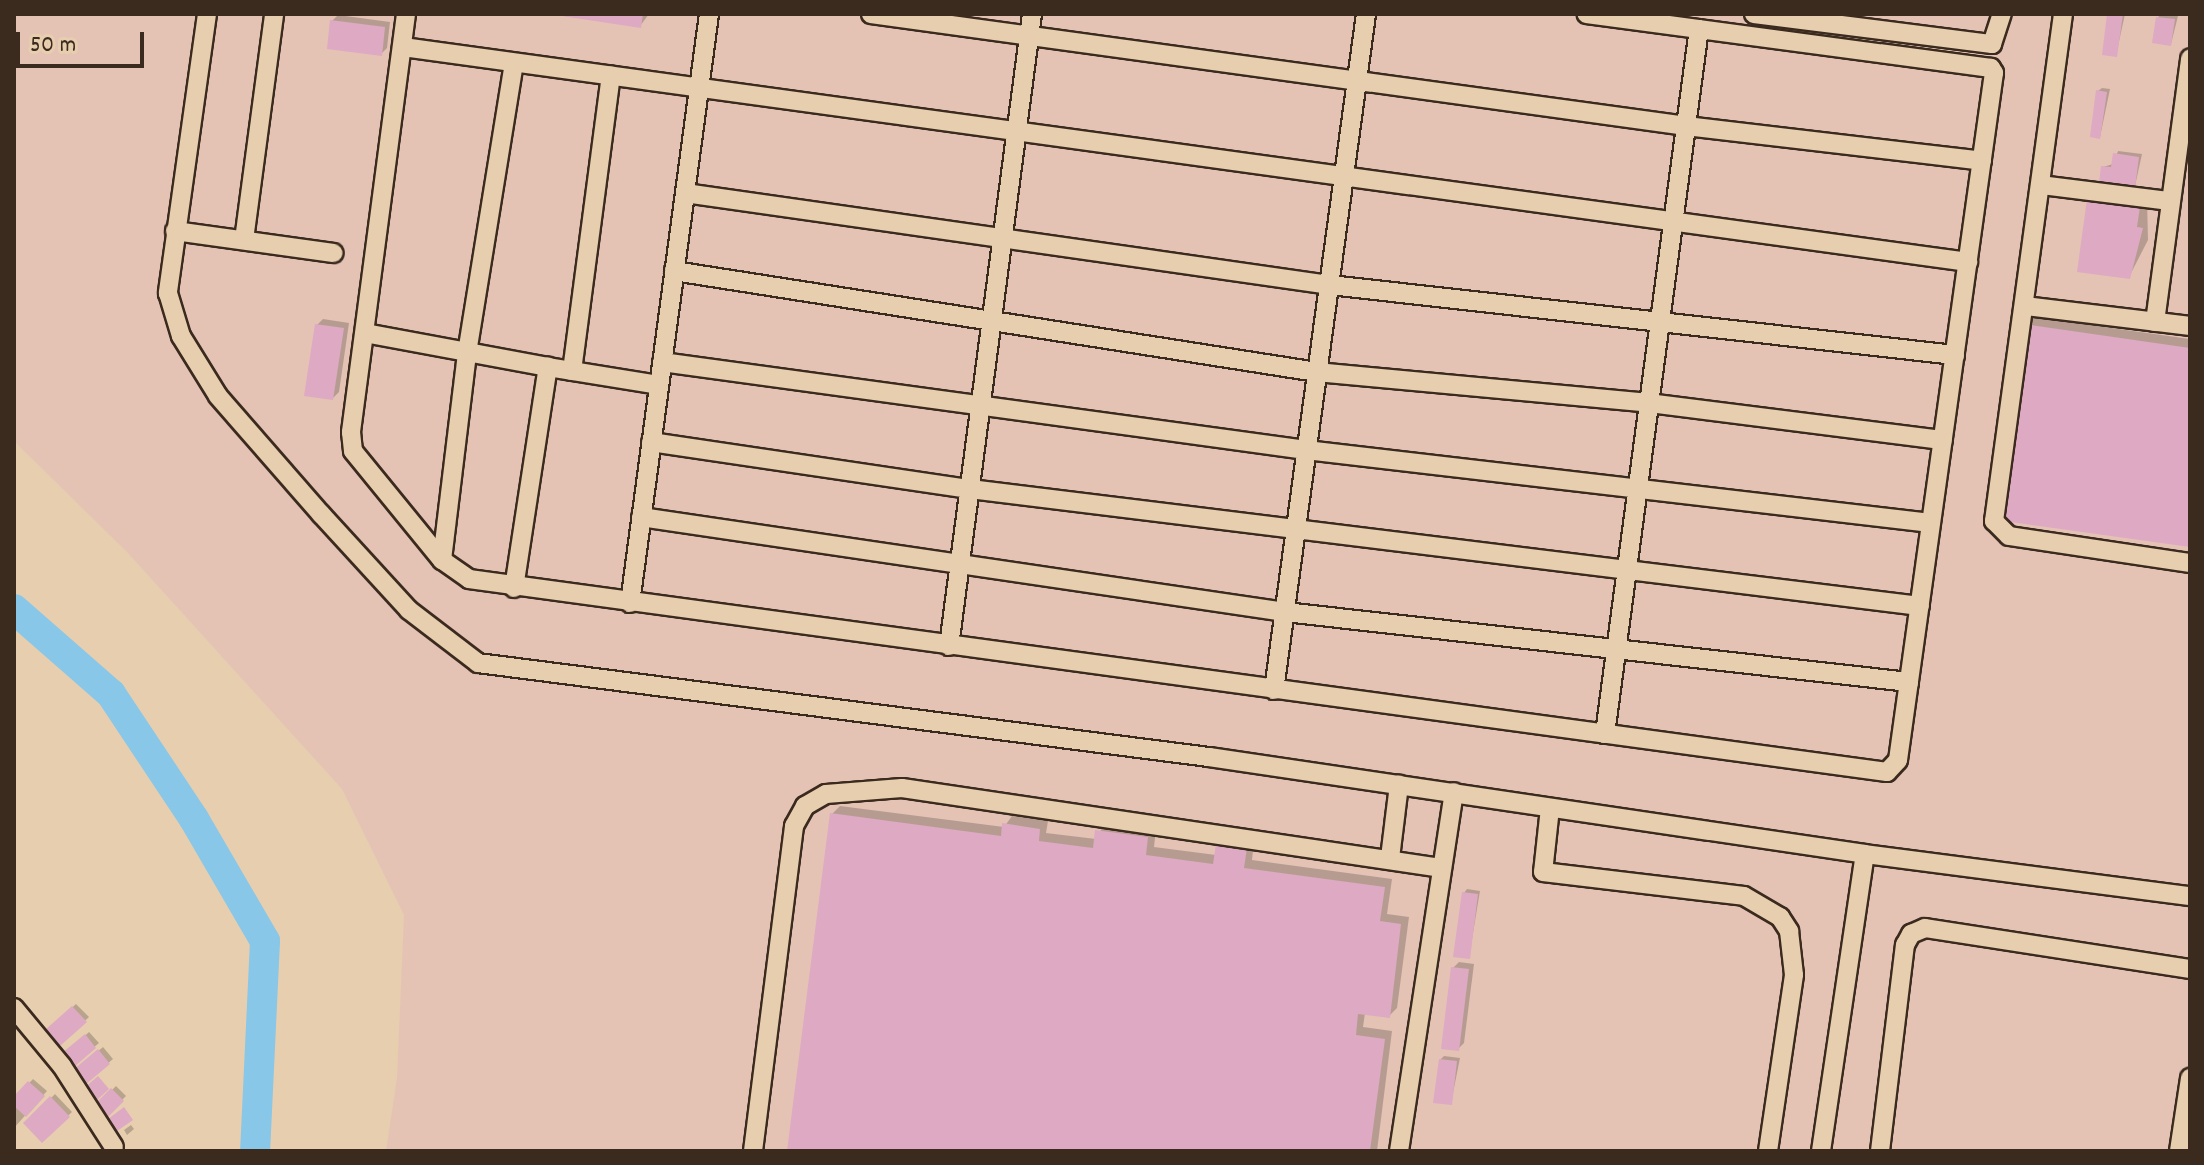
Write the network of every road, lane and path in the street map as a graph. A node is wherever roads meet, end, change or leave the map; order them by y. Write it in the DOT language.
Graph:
graph roads {
  1 [pos="207,14"];
  2 [pos="274,14"];
  3 [pos="406,14"];
  4 [pos="709,14"];
  5 [pos="871,14"];
  6 [pos="1032,14"];
  7 [pos="1366,14"];
  8 [pos="1587,14"];
  9 [pos="1754,14"];
  10 [pos="2002,14"];
  11 [pos="2063,14"];
  12 [pos="1699,29"];
  13 [pos="1029,37"];
  14 [pos="403,47"];
  15 [pos="2190,58"];
  16 [pos="514,64"];
  17 [pos="611,76"];
  18 [pos="1358,83"];
  19 [pos="699,86"];
  20 [pos="1686,126"];
  21 [pos="1017,131"];
  22 [pos="1982,161"];
  23 [pos="1343,177"];
  24 [pos="2041,185"];
  25 [pos="685,193"];
  26 [pos="2169,201"];
  27 [pos="1674,221"];
  28 [pos="175,231"];
  29 [pos="244,240"];
  30 [pos="1002,240"];
  31 [pos="333,253"];
  32 [pos="1968,262"];
  33 [pos="674,271"];
  34 [pos="1330,285"];
  35 [pos="2025,306"];
  36 [pos="992,320"];
  37 [pos="2155,322"];
  38 [pos="1659,326"];
  39 [pos="2190,326"];
  40 [pos="365,333"];
  41 [pos="467,353"];
  42 [pos="1955,355"];
  43 [pos="662,362"];
  44 [pos="548,367"];
  45 [pos="572,371"];
  46 [pos="1317,372"];
  47 [pos="659,385"];
  48 [pos="1649,403"];
  49 [pos="981,404"];
  50 [pos="1943,440"];
  51 [pos="651,442"];
  52 [pos="1306,450"];
  53 [pos="970,489"];
  54 [pos="1638,490"];
  55 [pos="641,517"];
  56 [pos="1931,523"];
  57 [pos="1295,531"];
  58 [pos="442,560"];
  59 [pos="2190,563"];
  60 [pos="959,566"];
  61 [pos="1627,570"];
  62 [pos="514,588"];
  63 [pos="630,603"];
  64 [pos="1920,606"];
  65 [pos="1285,612"];
  66 [pos="949,646"];
  67 [pos="1617,647"];
  68 [pos="1909,682"];
  69 [pos="1274,690"];
  70 [pos="1605,734"];
  71 [pos="1399,785"];
  72 [pos="1454,792"];
  73 [pos="1550,808"];
  74 [pos="1865,854"];
  75 [pos="1390,858"];
  76 [pos="1442,868"];
  77 [pos="2190,896"];
  78 [pos="2190,969"];
  79 [pos="14,1008"];
  80 [pos="2190,1078"];
  81 [pos="114,1147"];
  82 [pos="753,1151"];
  83 [pos="1399,1151"];
  84 [pos="1768,1151"];
  85 [pos="1821,1151"];
  86 [pos="1880,1151"];
  87 [pos="2179,1151"];
  1 -- 28 [label="street"];
  2 -- 29 [label="street"];
  3 -- 14 [label="street"];
  4 -- 19 [label="street"];
  5 -- 13 [label="street"];
  6 -- 13 [label="street"];
  7 -- 18 [label="street"];
  8 -- 12 [label="street"];
  9 -- 10 [label="street"];
  11 -- 24 [label="street"];
  12 -- 20 [label="street"];
  12 -- 22 [label="street"];
  13 -- 18 [label="street"];
  13 -- 21 [label="street"];
  14 -- 16 [label="street"];
  14 -- 40 [label="street"];
  15 -- 26 [label="street"];
  16 -- 17 [label="street"];
  16 -- 41 [label="street"];
  17 -- 19 [label="street"];
  17 -- 45 [label="street"];
  18 -- 20 [label="street"];
  18 -- 23 [label="street"];
  19 -- 21 [label="street"];
  19 -- 25 [label="street"];
  20 -- 22 [label="street"];
  20 -- 27 [label="street"];
  21 -- 23 [label="street"];
  21 -- 30 [label="street"];
  22 -- 32 [label="street"];
  23 -- 27 [label="street"];
  23 -- 34 [label="street"];
  24 -- 26 [label="street"];
  24 -- 35 [label="street"];
  25 -- 30 [label="street"];
  25 -- 33 [label="street"];
  26 -- 37 [label="street"];
  27 -- 32 [label="street"];
  27 -- 38 [label="street"];
  28 -- 29 [label="street"];
  28 -- 71 [label="street"];
  29 -- 31 [label="street"];
  30 -- 34 [label="street"];
  30 -- 36 [label="street"];
  32 -- 42 [label="street"];
  33 -- 36 [label="street"];
  33 -- 43 [label="street"];
  34 -- 38 [label="street"];
  34 -- 46 [label="street"];
  35 -- 37 [label="street"];
  35 -- 59 [label="street"];
  36 -- 46 [label="street"];
  36 -- 49 [label="street"];
  37 -- 39 [label="street"];
  38 -- 42 [label="street"];
  38 -- 48 [label="street"];
  40 -- 41 [label="street"];
  40 -- 58 [label="street"];
  41 -- 44 [label="street"];
  41 -- 58 [label="street"];
  42 -- 50 [label="street"];
  43 -- 47 [label="street"];
  43 -- 49 [label="street"];
  44 -- 45 [label="street"];
  44 -- 62 [label="street"];
  45 -- 47 [label="street"];
  46 -- 48 [label="street"];
  46 -- 52 [label="street"];
  47 -- 51 [label="street"];
  48 -- 50 [label="street"];
  48 -- 54 [label="street"];
  49 -- 52 [label="street"];
  49 -- 53 [label="street"];
  50 -- 56 [label="street"];
  51 -- 53 [label="street"];
  51 -- 55 [label="street"];
  52 -- 54 [label="street"];
  52 -- 57 [label="street"];
  53 -- 57 [label="street"];
  53 -- 60 [label="street"];
  54 -- 56 [label="street"];
  54 -- 61 [label="street"];
  55 -- 60 [label="street"];
  55 -- 63 [label="street"];
  56 -- 64 [label="street"];
  57 -- 61 [label="street"];
  57 -- 65 [label="street"];
  58 -- 62 [label="street"];
  60 -- 65 [label="street"];
  60 -- 66 [label="street"];
  61 -- 64 [label="street"];
  61 -- 67 [label="street"];
  62 -- 63 [label="street"];
  63 -- 66 [label="street"];
  64 -- 68 [label="street"];
  65 -- 67 [label="street"];
  65 -- 69 [label="street"];
  66 -- 69 [label="street"];
  67 -- 68 [label="street"];
  67 -- 70 [label="street"];
  68 -- 70 [label="street"];
  69 -- 70 [label="street"];
  71 -- 72 [label="street"];
  71 -- 75 [label="street"];
  72 -- 73 [label="street"];
  72 -- 76 [label="street"];
  73 -- 74 [label="street"];
  73 -- 84 [label="street"];
  74 -- 77 [label="street"];
  74 -- 85 [label="street"];
  75 -- 76 [label="street"];
  75 -- 82 [label="street"];
  76 -- 83 [label="street"];
  78 -- 86 [label="street"];
  79 -- 81 [label="street"];
  80 -- 87 [label="street"];
}
